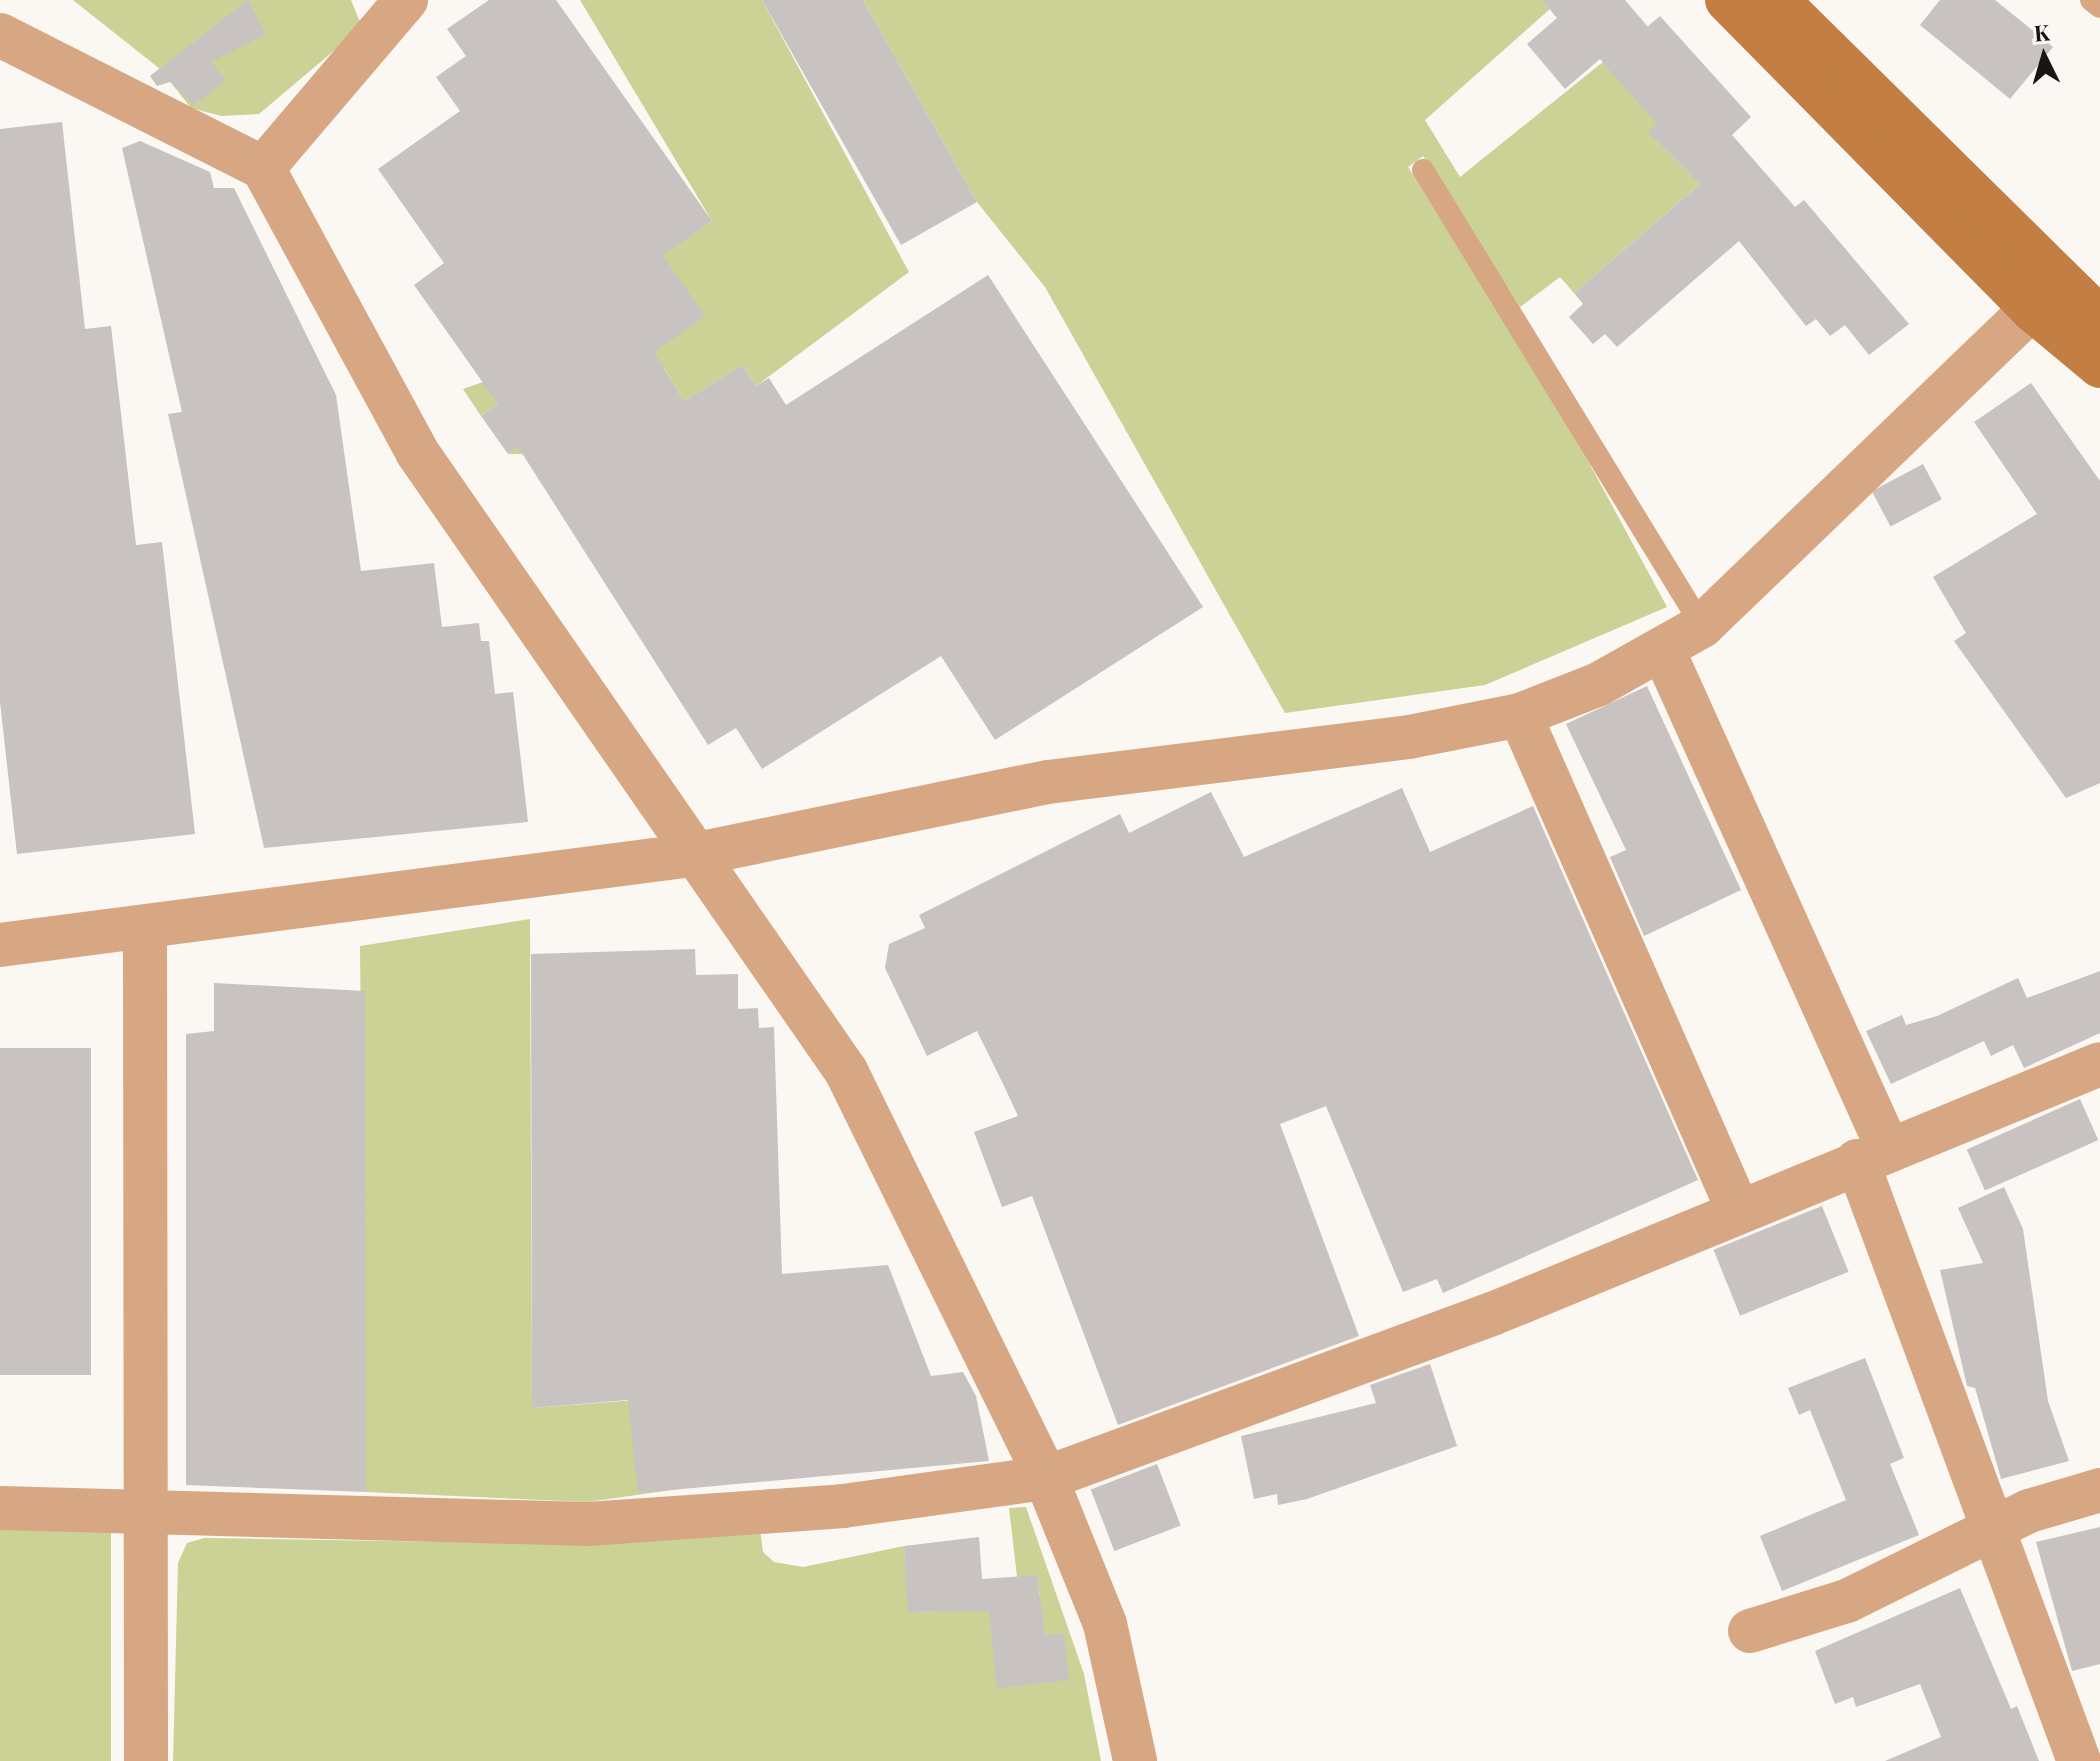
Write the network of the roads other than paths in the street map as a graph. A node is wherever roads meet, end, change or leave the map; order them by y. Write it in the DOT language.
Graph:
graph roads {
  1 [pos="406,0"];
  2 [pos="1727,0"];
  3 [pos="1777,0"];
  4 [pos="2091,0"];
  5 [pos="2100,7"];
  6 [pos="0,35"];
  7 [pos="263,168"];
  8 [pos="1423,170"];
  9 [pos="2046,298"];
  10 [pos="2100,319"];
  11 [pos="2100,366"];
  12 [pos="1702,626"];
  13 [pos="1664,652"];
  14 [pos="1520,715"];
  15 [pos="692,855"];
  16 [pos="145,930"];
  17 [pos="0,945"];
  18 [pos="2100,1064"];
  19 [pos="1873,1156"];
  20 [pos="1738,1210"];
  21 [pos="1046,1478"];
  22 [pos="2100,1490"];
  23 [pos="144,1507"];
  24 [pos="0,1508"];
  25 [pos="1988,1530"];
  26 [pos="1750,1631"];
  27 [pos="2080,1734"];
  28 [pos="146,1761"];
  29 [pos="1135,1761"];
  1 -- 7 [label="street"];
  2 -- 9 [label="main road"];
  3 -- 9 [label="main road"];
  4 -- 5 [label="lane"];
  6 -- 7 [label="street"];
  7 -- 15 [label="street"];
  8 -- 12 [label="lane"];
  9 -- 10 [label="main road"];
  9 -- 11 [label="main road"];
  9 -- 12 [label="street"];
  12 -- 13 [label="street"];
  13 -- 14 [label="street"];
  13 -- 19 [label="street"];
  14 -- 15 [label="street"];
  14 -- 20 [label="street"];
  15 -- 16 [label="street"];
  15 -- 21 [label="street"];
  16 -- 17 [label="street"];
  16 -- 23 [label="street"];
  18 -- 19 [label="street"];
  19 -- 20 [label="street"];
  19 -- 25 [label="street"];
  20 -- 21 [label="street"];
  21 -- 23 [label="street"];
  21 -- 29 [label="street"];
  22 -- 25 [label="street"];
  23 -- 24 [label="street"];
  23 -- 28 [label="street"];
  25 -- 26 [label="street"];
  25 -- 27 [label="street"];
}
